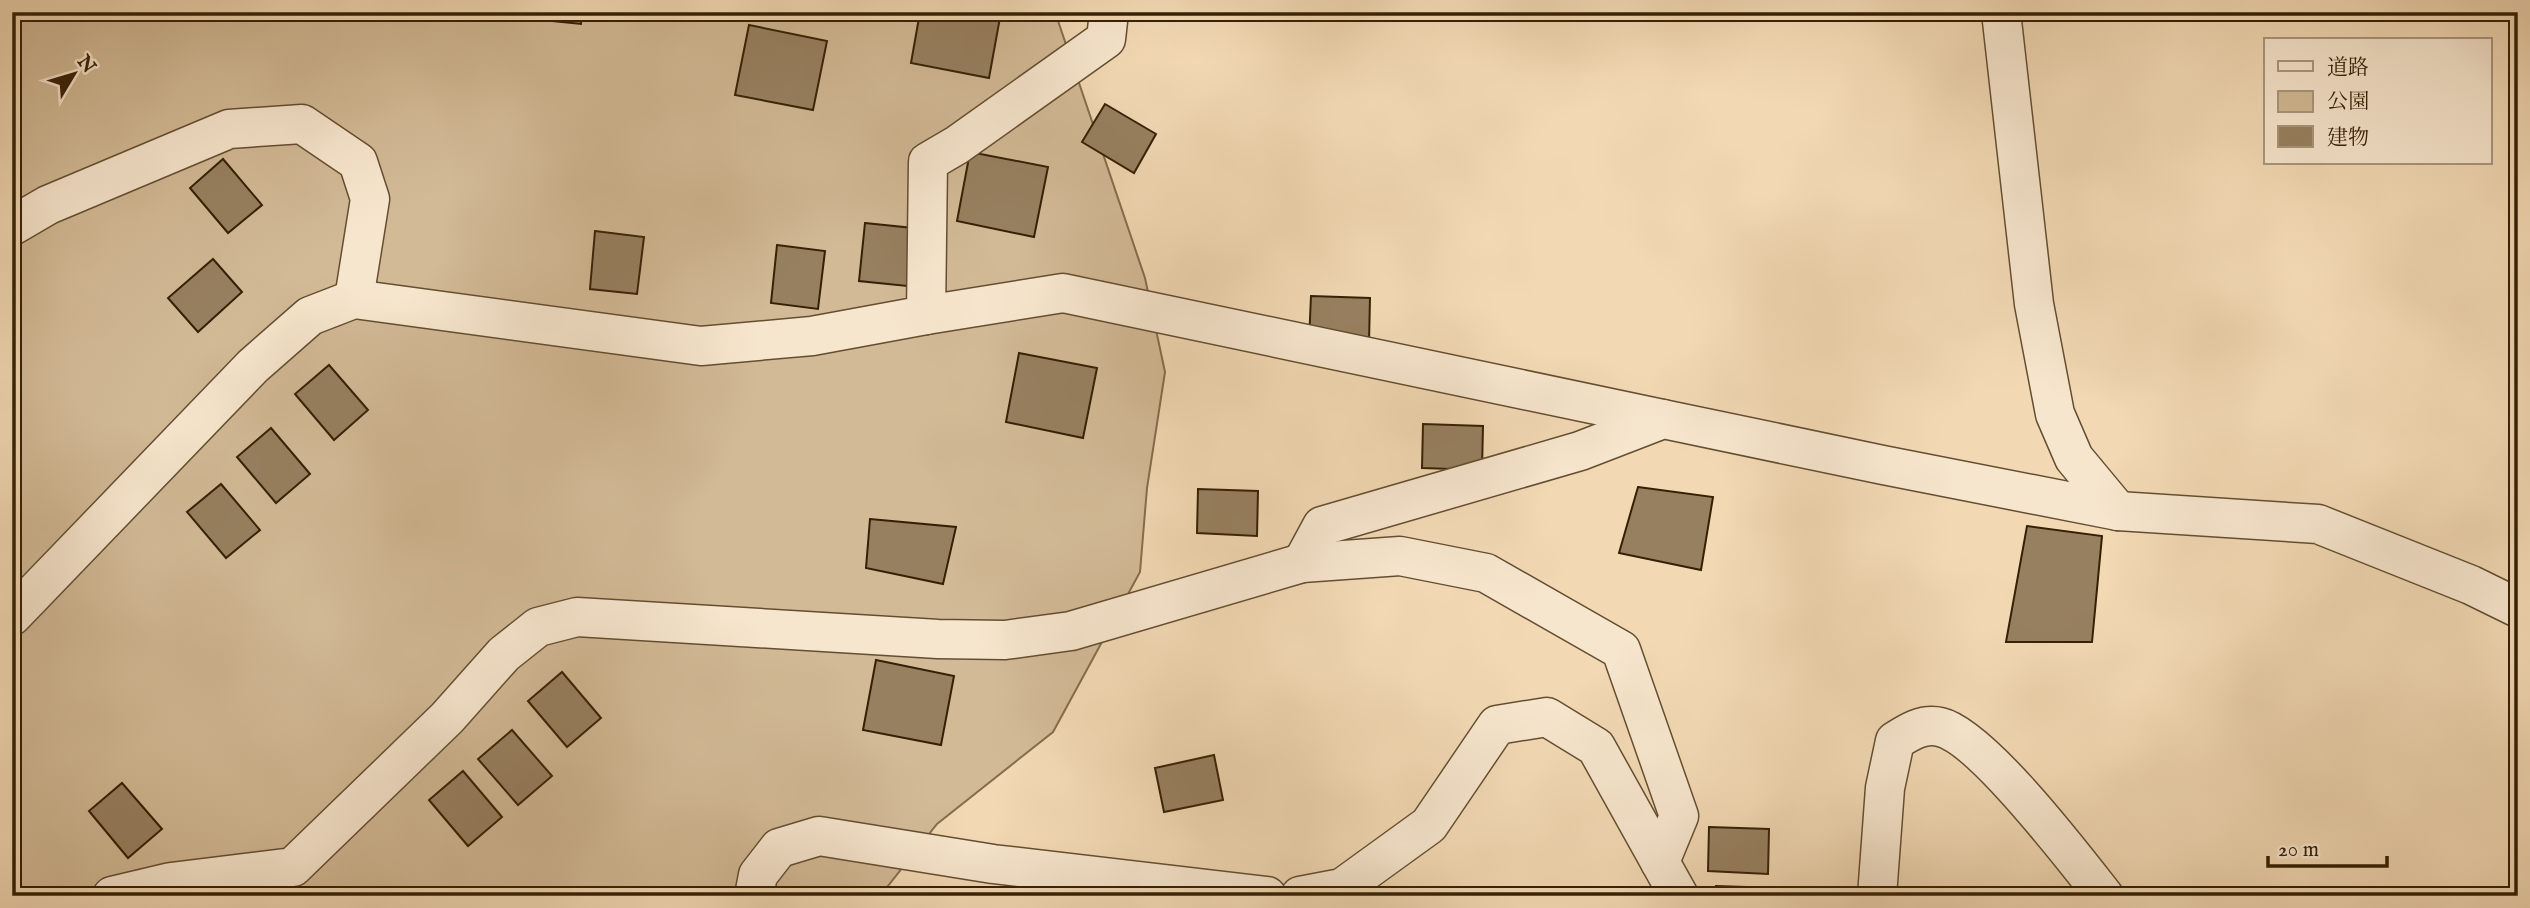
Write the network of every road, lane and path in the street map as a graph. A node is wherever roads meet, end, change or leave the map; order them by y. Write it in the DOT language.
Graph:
graph roads {
  1 [pos="1109,12"];
  2 [pos="2001,12"];
  3 [pos="12,226"];
  4 [pos="354,299"];
  5 [pos="926,315"];
  6 [pos="1663,419"];
  7 [pos="2119,510"];
  8 [pos="1302,563"];
  9 [pos="2518,608"];
  10 [pos="12,616"];
  11 [pos="1660,862"];
  12 [pos="1002,880"];
  13 [pos="112,896"];
  14 [pos="754,896"];
  15 [pos="1267,896"];
  16 [pos="1300,896"];
  17 [pos="1679,896"];
  18 [pos="1877,896"];
  19 [pos="2104,896"];
  1 -- 5 [label="street"];
  2 -- 7 [label="street"];
  3 -- 4 [label="street"];
  4 -- 5 [label="street"];
  4 -- 10 [label="street"];
  5 -- 6 [label="street"];
  6 -- 7 [label="street"];
  6 -- 8 [label="street"];
  7 -- 9 [label="street"];
  8 -- 11 [label="street"];
  8 -- 13 [label="street"];
  11 -- 16 [label="street"];
  11 -- 17 [label="street"];
  12 -- 14 [label="street"];
  12 -- 15 [label="street"];
  18 -- 19 [label="street"];
}
